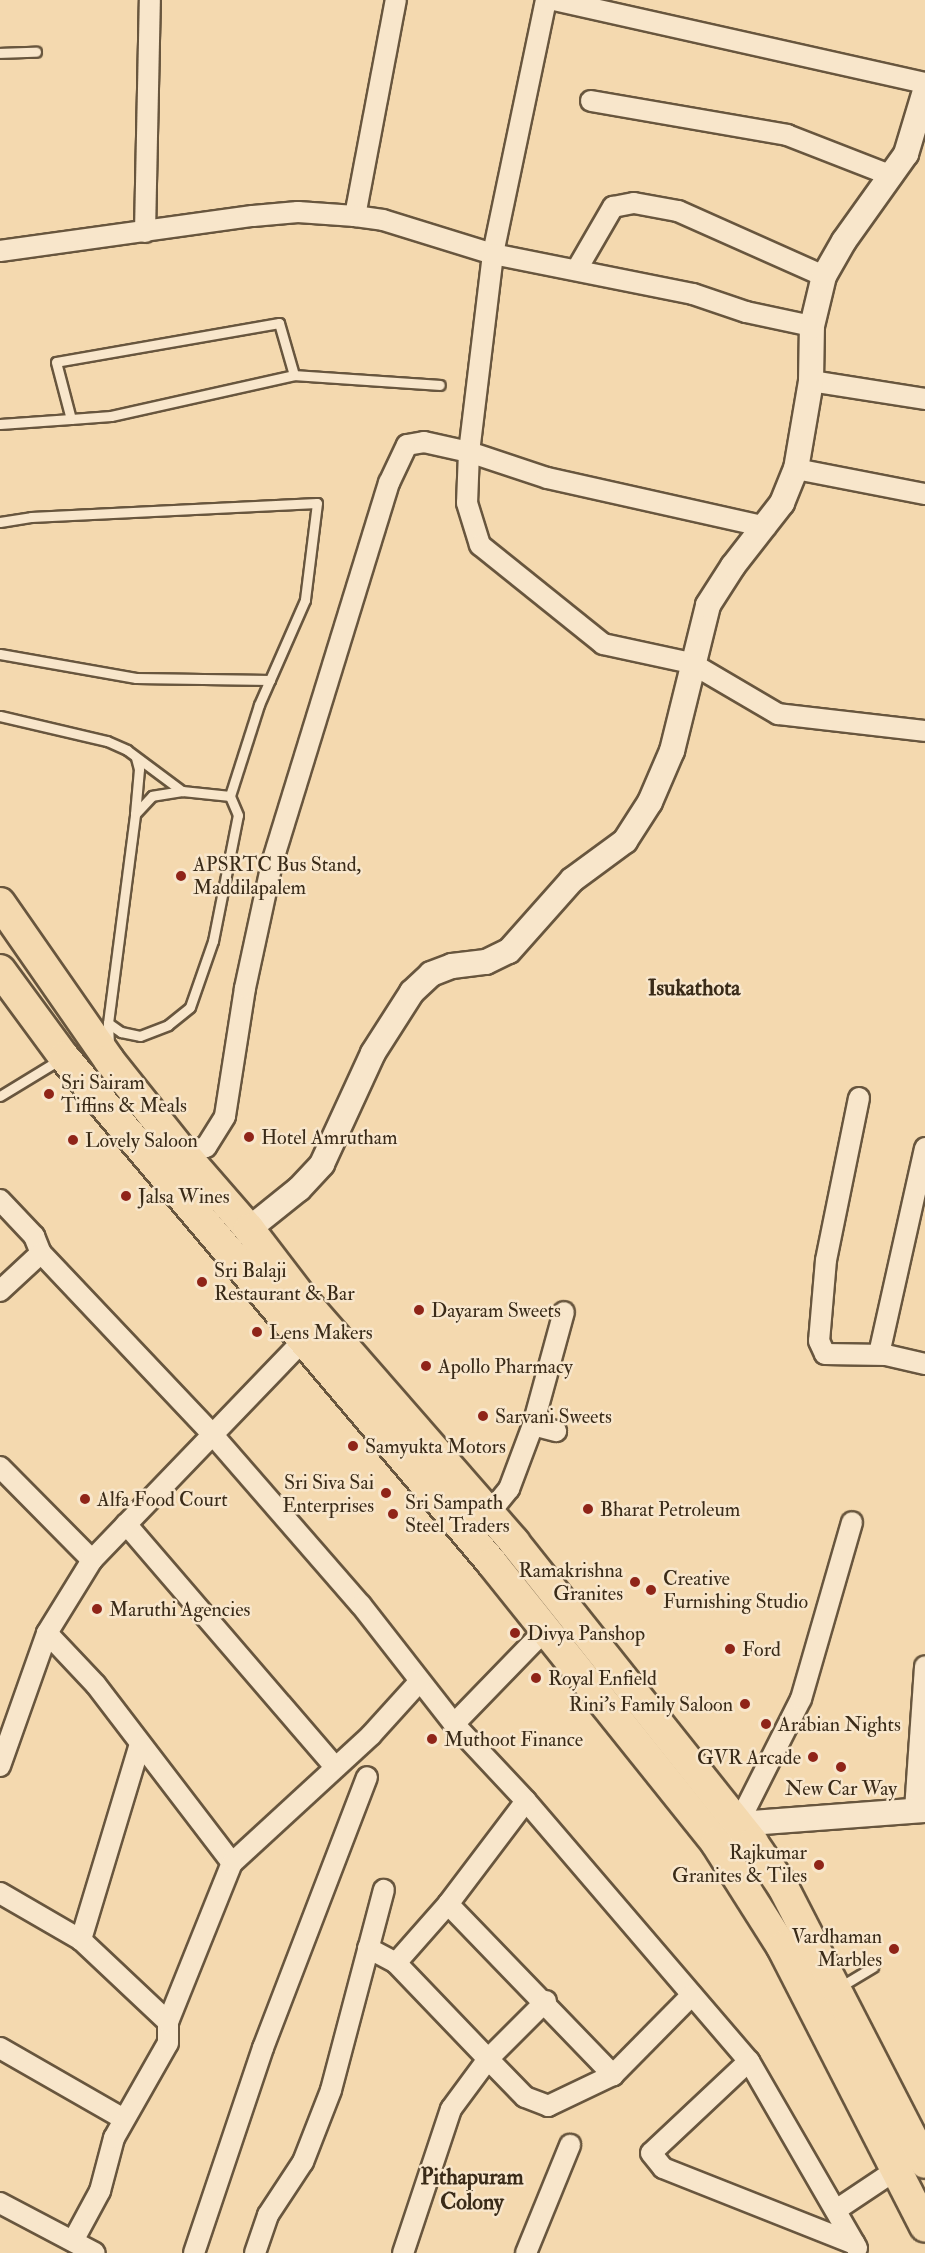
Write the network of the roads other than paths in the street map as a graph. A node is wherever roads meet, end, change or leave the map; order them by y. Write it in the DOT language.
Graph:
graph roads {
  1 [pos="150,0"];
  2 [pos="396,0"];
  3 [pos="546,0"];
  4 [pos="554,0"];
  5 [pos="36,52"];
  6 [pos="0,53"];
  7 [pos="925,82"];
  8 [pos="925,91"];
  9 [pos="591,101"];
  10 [pos="921,124"];
  11 [pos="892,176"];
  12 [pos="355,216"];
  13 [pos="146,232"];
  14 [pos="0,251"];
  15 [pos="493,254"];
  16 [pos="577,269"];
  17 [pos="824,276"];
  18 [pos="812,326"];
  19 [pos="294,375"];
  20 [pos="811,381"];
  21 [pos="440,385"];
  22 [pos="925,399"];
  23 [pos="71,419"];
  24 [pos="0,424"];
  25 [pos="469,452"];
  26 [pos="796,470"];
  27 [pos="925,494"];
  28 [pos="0,522"];
  29 [pos="766,527"];
  30 [pos="0,654"];
  31 [pos="691,663"];
  32 [pos="270,680"];
  33 [pos="0,716"];
  34 [pos="925,731"];
  35 [pos="136,758"];
  36 [pos="182,791"];
  37 [pos="230,796"];
  38 [pos="135,814"];
  39 [pos="0,903"];
  40 [pos="0,970"];
  41 [pos="108,1023"];
  42 [pos="64,1057"];
  43 [pos="109,1060"];
  44 [pos="0,1096"];
  45 [pos="859,1098"];
  46 [pos="925,1148"];
  47 [pos="183,1153"];
  48 [pos="0,1200"];
  49 [pos="249,1229"];
  50 [pos="41,1253"];
  51 [pos="0,1291"];
  52 [pos="564,1312"];
  53 [pos="302,1342"];
  54 [pos="879,1354"];
  55 [pos="925,1364"];
  56 [pos="533,1425"];
  57 [pos="556,1431"];
  58 [pos="213,1435"];
  59 [pos="0,1467"];
  60 [pos="488,1516"];
  61 [pos="852,1522"];
  62 [pos="126,1524"];
  63 [pos="92,1560"];
  64 [pos="546,1629"];
  65 [pos="46,1633"];
  66 [pos="925,1666"];
  67 [pos="419,1682"];
  68 [pos="454,1724"];
  69 [pos="4,1740"];
  70 [pos="140,1744"];
  71 [pos="0,1766"];
  72 [pos="334,1766"];
  73 [pos="367,1777"];
  74 [pos="526,1801"];
  75 [pos="920,1810"];
  76 [pos="727,1834"];
  77 [pos="232,1863"];
  78 [pos="384,1890"];
  79 [pos="0,1893"];
  80 [pos="448,1904"];
  81 [pos="81,1940"];
  82 [pos="368,1948"];
  83 [pos="396,1963"];
  84 [pos="873,1967"];
  85 [pos="836,1989"];
  86 [pos="692,1995"];
  87 [pos="546,2001"];
  88 [pos="168,2022"];
  89 [pos="0,2048"];
  90 [pos="488,2058"];
  91 [pos="749,2061"];
  92 [pos="613,2075"];
  93 [pos="124,2119"];
  94 [pos="570,2145"];
  95 [pos="925,2163"];
  96 [pos="896,2170"];
  97 [pos="0,2203"];
  98 [pos="836,2210"];
  99 [pos="925,2227"];
  100 [pos="73,2241"];
  101 [pos="857,2248"];
  102 [pos="95,2253"];
  103 [pos="194,2253"];
  104 [pos="255,2253"];
  105 [pos="403,2253"];
  106 [pos="526,2253"];
  1 -- 13 [label="street"];
  2 -- 12 [label="street"];
  3 -- 15 [label="street"];
  4 -- 7 [label="street"];
  5 -- 6 [label="lane"];
  8 -- 10 [label="street"];
  9 -- 11 [label="street"];
  10 -- 11 [label="street"];
  11 -- 17 [label="street"];
  12 -- 13 [label="street"];
  12 -- 15 [label="street"];
  13 -- 14 [label="street"];
  15 -- 16 [label="street"];
  15 -- 25 [label="street"];
  16 -- 17 [label="street"];
  16 -- 18 [label="street"];
  17 -- 18 [label="street"];
  18 -- 20 [label="street"];
  19 -- 21 [label="lane"];
  19 -- 23 [label="lane"];
  19 -- 23 [label="lane"];
  20 -- 22 [label="street"];
  20 -- 26 [label="street"];
  23 -- 24 [label="lane"];
  25 -- 29 [label="street"];
  25 -- 31 [label="street"];
  25 -- 47 [label="street"];
  26 -- 27 [label="street"];
  26 -- 29 [label="street"];
  28 -- 32 [label="lane"];
  29 -- 31 [label="street"];
  30 -- 32 [label="lane"];
  31 -- 34 [label="street"];
  31 -- 49 [label="street"];
  32 -- 37 [label="lane"];
  33 -- 35 [label="lane"];
  35 -- 36 [label="lane"];
  35 -- 38 [label="lane"];
  36 -- 37 [label="lane"];
  36 -- 38 [label="lane"];
  37 -- 41 [label="lane"];
  38 -- 41 [label="lane"];
  39 -- 43 [label="main road"];
  40 -- 42 [label="main road"];
  41 -- 43 [label="lane"];
  42 -- 44 [label="lane"];
  42 -- 53 [label="main road"];
  43 -- 47 [label="main road"];
  45 -- 54 [label="street"];
  46 -- 54 [label="street"];
  47 -- 49 [label="main road"];
  48 -- 50 [label="street"];
  49 -- 60 [label="main road"];
  50 -- 51 [label="street"];
  50 -- 58 [label="street"];
  52 -- 56 [label="street"];
  53 -- 58 [label="street"];
  53 -- 64 [label="main road"];
  54 -- 55 [label="street"];
  56 -- 57 [label="street"];
  56 -- 60 [label="street"];
  58 -- 62 [label="street"];
  58 -- 67 [label="street"];
  59 -- 63 [label="street"];
  60 -- 76 [label="main road"];
  61 -- 76 [label="street"];
  62 -- 63 [label="street"];
  62 -- 72 [label="street"];
  63 -- 65 [label="street"];
  64 -- 68 [label="street"];
  64 -- 76 [label="main road"];
  65 -- 69 [label="street"];
  65 -- 70 [label="street"];
  66 -- 75 [label="street"];
  67 -- 68 [label="street"];
  67 -- 72 [label="street"];
  68 -- 74 [label="street"];
  69 -- 71 [label="street"];
  70 -- 77 [label="street"];
  70 -- 81 [label="street"];
  72 -- 77 [label="street"];
  73 -- 103 [label="street"];
  74 -- 80 [label="street"];
  74 -- 86 [label="street"];
  75 -- 76 [label="street"];
  76 -- 85 [label="main road"];
  76 -- 96 [label="main road"];
  77 -- 88 [label="street"];
  78 -- 82 [label="street"];
  79 -- 81 [label="street"];
  80 -- 83 [label="street"];
  80 -- 87 [label="street"];
  81 -- 88 [label="street"];
  82 -- 83 [label="street"];
  82 -- 104 [label="street"];
  83 -- 90 [label="street"];
  84 -- 85 [label="lane"];
  85 -- 95 [label="main road"];
  86 -- 91 [label="street"];
  86 -- 92 [label="street"];
  87 -- 90 [label="street"];
  87 -- 92 [label="street"];
  88 -- 93 [label="street"];
  89 -- 93 [label="street"];
  90 -- 92 [label="street"];
  90 -- 105 [label="street"];
  91 -- 98 [label="street"];
  91 -- 101 [label="street"];
  93 -- 100 [label="street"];
  94 -- 106 [label="street"];
  96 -- 98 [label="street"];
  96 -- 99 [label="main road"];
  97 -- 100 [label="street"];
  98 -- 101 [label="street"];
  100 -- 102 [label="street"];
}
